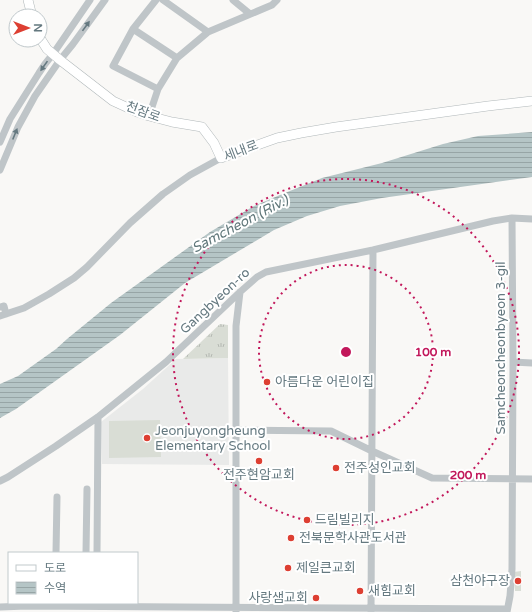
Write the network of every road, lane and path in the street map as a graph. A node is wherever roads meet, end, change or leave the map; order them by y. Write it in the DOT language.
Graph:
graph roads {
  1 [pos="90,0"];
  2 [pos="105,0"];
  3 [pos="156,0"];
  4 [pos="163,0"];
  5 [pos="234,0"];
  6 [pos="277,0"];
  7 [pos="250,14"];
  8 [pos="133,29"];
  9 [pos="208,32"];
  10 [pos="46,48"];
  11 [pos="57,57"];
  12 [pos="177,58"];
  13 [pos="158,89"];
  14 [pos="532,101"];
  15 [pos="149,116"];
  16 [pos="0,142"];
  17 [pos="221,158"];
  18 [pos="0,170"];
  19 [pos="512,218"];
  20 [pos="532,219"];
  21 [pos="374,250"];
  22 [pos="240,292"];
  23 [pos="0,307"];
  24 [pos="3,315"];
  25 [pos="513,362"];
  26 [pos="532,363"];
  27 [pos="98,417"];
  28 [pos="236,430"];
  29 [pos="372,451"];
  30 [pos="512,478"];
  31 [pos="532,479"];
  32 [pos="0,481"];
  33 [pos="87,489"];
  34 [pos="57,497"];
  35 [pos="56,552"];
  36 [pos="86,552"];
  37 [pos="97,552"];
  38 [pos="0,607"];
  39 [pos="97,607"];
  40 [pos="236,610"];
  41 [pos="371,610"];
  42 [pos="507,610"];
  1 -- 11 [label="street"];
  11 -- 2 [label="street, one-way"];
  3 -- 8 [label="street"];
  4 -- 9 [label="street"];
  5 -- 7 [label="street"];
  6 -- 7 [label="street"];
  7 -- 9 [label="street"];
  8 -- 12 [label="street"];
  8 -- 13 [label="street"];
  9 -- 12 [label="street"];
  10 -- 11 [label="main road, 천잠로"];
  11 -- 15 [label="main road, 천잠로"];
  11 -- 16 [label="street, one-way"];
  18 -- 11 [label="street, one-way"];
  12 -- 13 [label="street"];
  13 -- 15 [label="street"];
  14 -- 17 [label="main road, 세내로"];
  15 -- 17 [label="main road, 천잠로"];
  17 -- 24 [label="street, 세내로"];
  19 -- 20 [label="street, Gangbyeon-ro"];
  19 -- 21 [label="street, Gangbyeon-ro"];
  19 -- 25 [label="street, Samcheoncheonbyeon 3-gil"];
  21 -- 22 [label="street, Gangbyeon-ro"];
  21 -- 29 [label="street"];
  22 -- 27 [label="street, Gangbyeon-ro"];
  22 -- 28 [label="street"];
  23 -- 24 [label="street"];
  25 -- 26 [label="street"];
  25 -- 30 [label="street, Samcheoncheonbyeon 3-gil"];
  27 -- 32 [label="street, Gangbyeon-ro"];
  27 -- 37 [label="street"];
  28 -- 29 [label="street"];
  28 -- 40 [label="street"];
  29 -- 30 [label="street"];
  29 -- 41 [label="street"];
  30 -- 31 [label="street"];
  30 -- 42 [label="street, Samcheoncheonbyeon 3-gil"];
  33 -- 36 [label="street"];
  34 -- 35 [label="street"];
  38 -- 39 [label="street"];
  39 -- 40 [label="street"];
  40 -- 41 [label="street"];
  41 -- 42 [label="street"];
}
